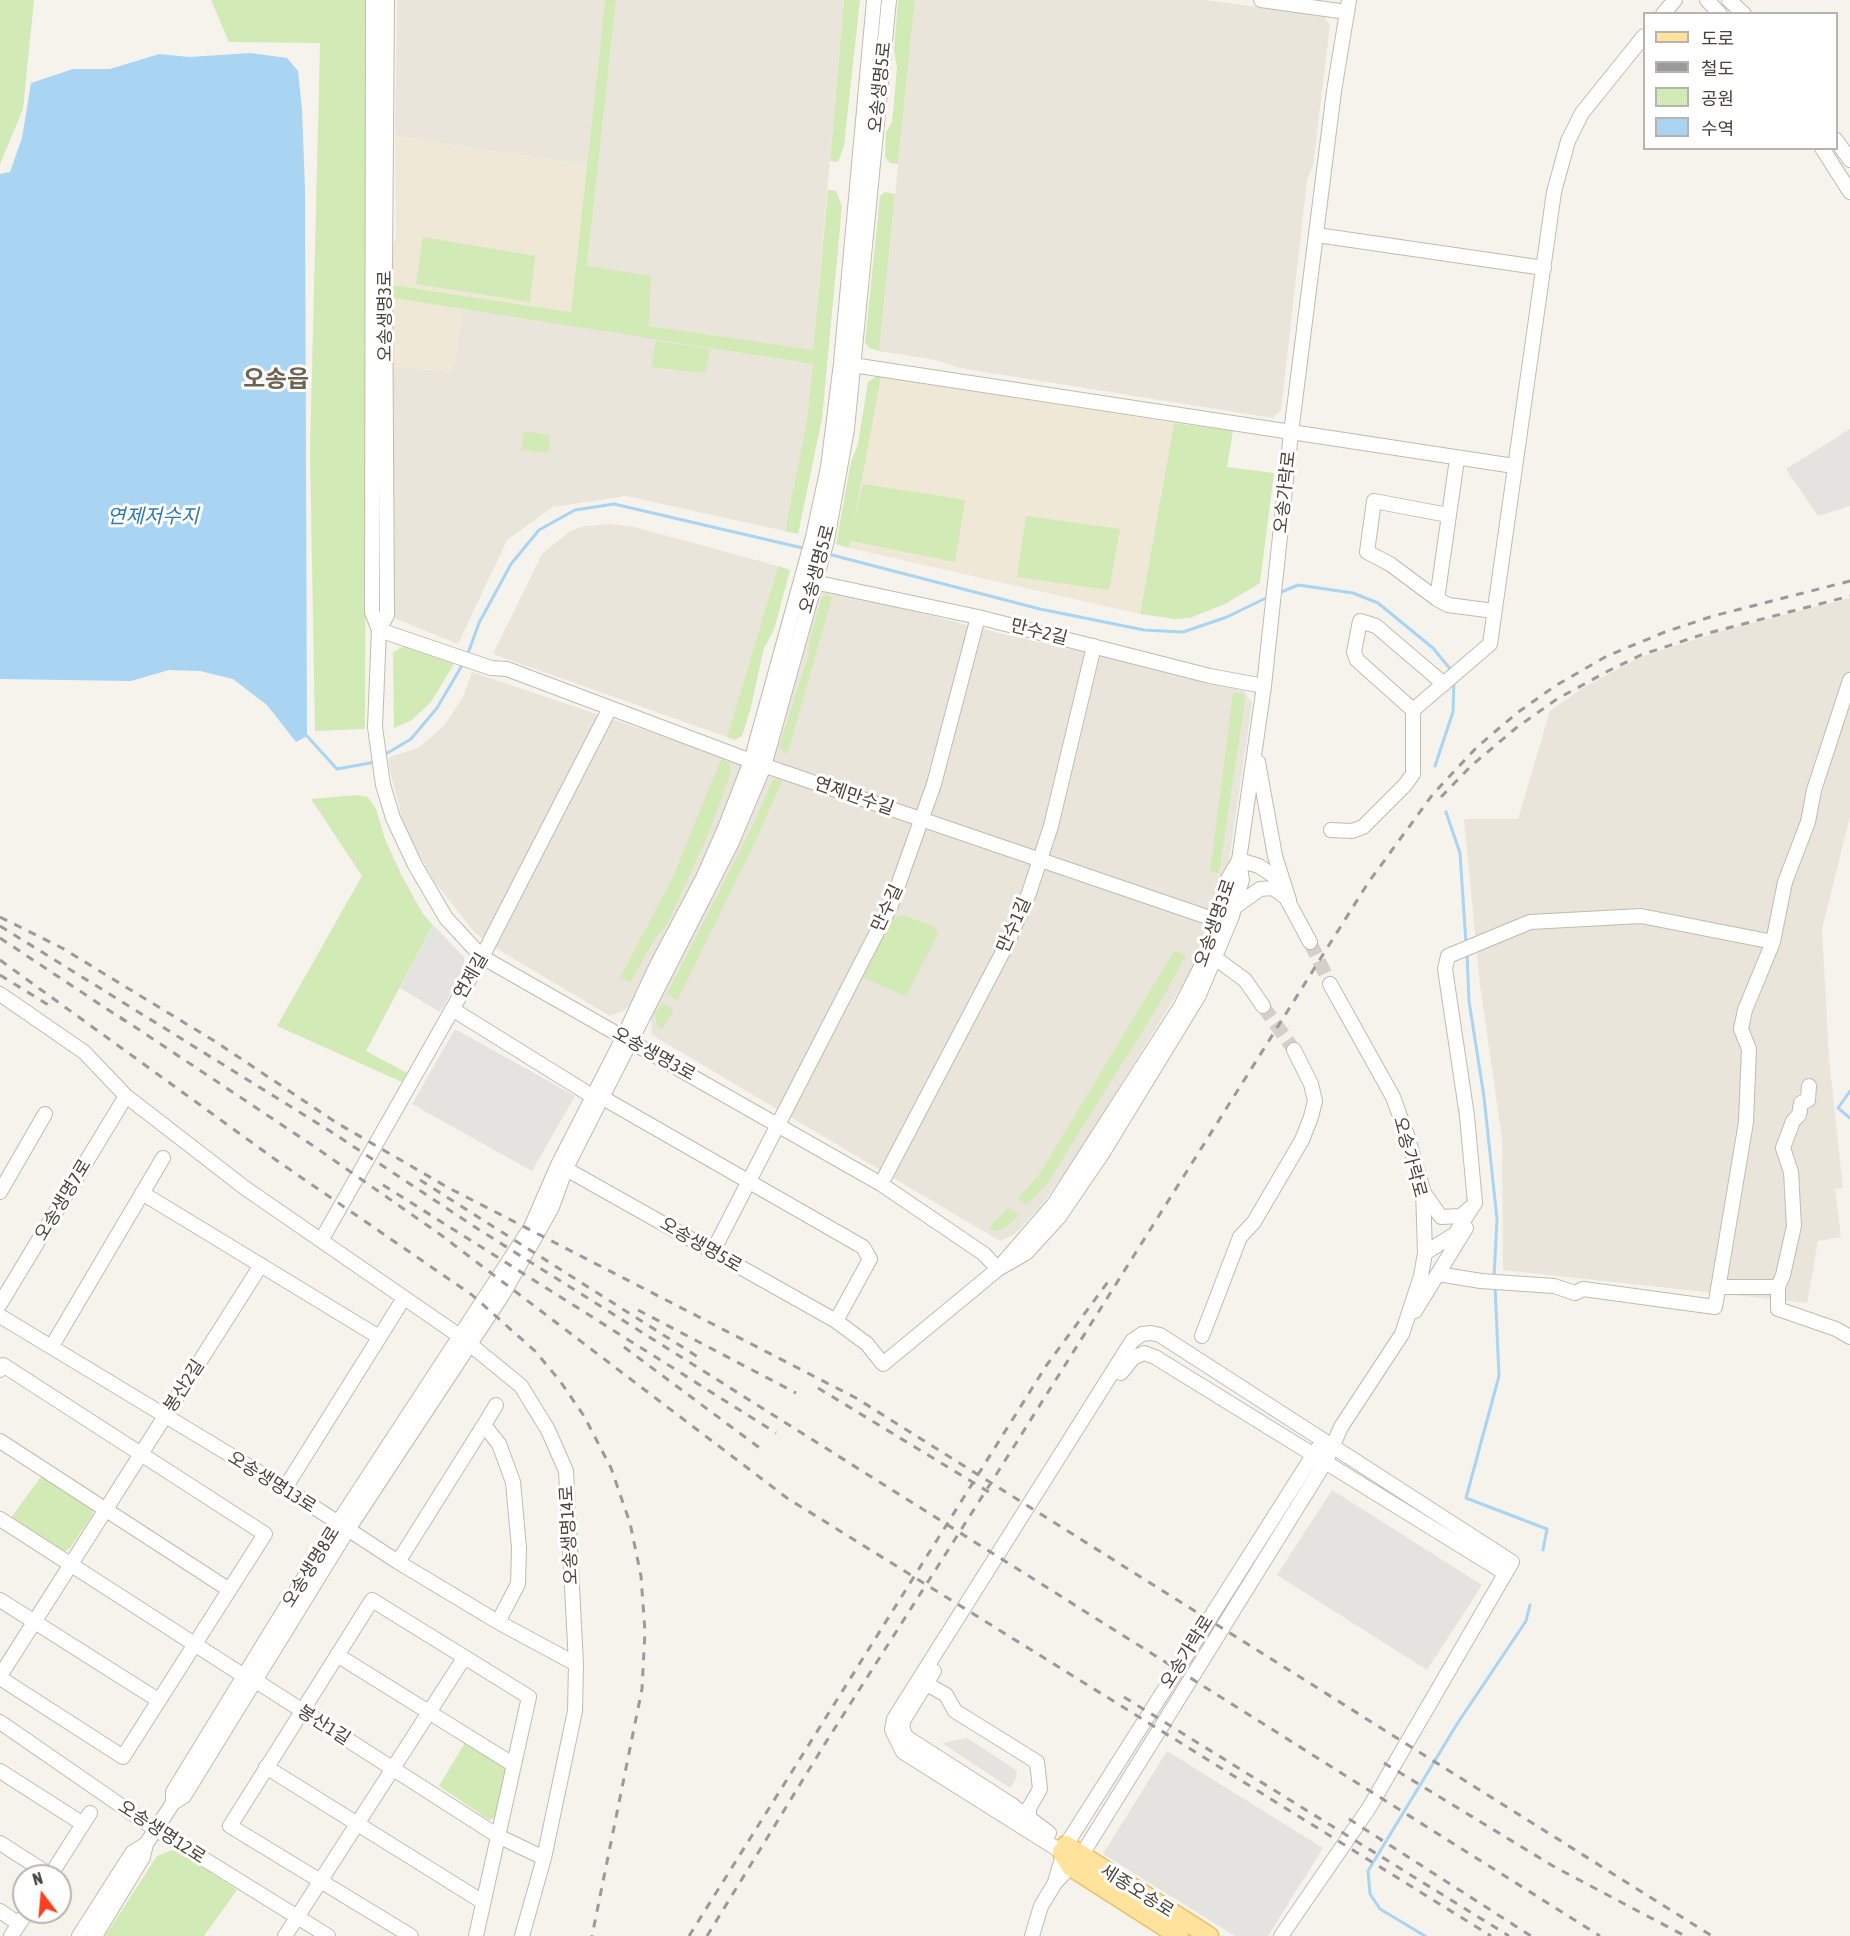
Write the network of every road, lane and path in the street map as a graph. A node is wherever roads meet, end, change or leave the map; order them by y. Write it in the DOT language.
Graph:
graph roads {
  1 [pos="373,0"];
  2 [pos="387,0"];
  3 [pos="874,0"];
  4 [pos="889,0"];
  5 [pos="1261,0"];
  6 [pos="1675,0"];
  7 [pos="1707,0"];
  8 [pos="1729,0"];
  9 [pos="1290,2"];
  10 [pos="1348,6"];
  11 [pos="1666,12"];
  12 [pos="1718,12"];
  13 [pos="1742,12"];
  14 [pos="1643,37"];
  15 [pos="1838,143"];
  16 [pos="1823,150"];
  17 [pos="1850,160"];
  18 [pos="1850,192"];
  19 [pos="1317,235"];
  20 [pos="1544,268"];
  21 [pos="846,364"];
  22 [pos="1291,433"];
  23 [pos="1457,459"];
  24 [pos="1514,466"];
  25 [pos="1448,514"];
  26 [pos="812,564"];
  27 [pos="814,582"];
  28 [pos="1437,599"];
  29 [pos="1494,611"];
  30 [pos="978,616"];
  31 [pos="379,630"];
  32 [pos="1094,646"];
  33 [pos="1850,680"];
  34 [pos="1446,682"];
  35 [pos="1264,686"];
  36 [pos="610,708"];
  37 [pos="1413,710"];
  38 [pos="1255,744"];
  39 [pos="757,764"];
  40 [pos="923,820"];
  41 [pos="1331,830"];
  42 [pos="1239,860"];
  43 [pos="1040,862"];
  44 [pos="1289,900"];
  45 [pos="1235,907"];
  46 [pos="1219,921"];
  47 [pos="1310,942"];
  48 [pos="1773,942"];
  49 [pos="482,957"];
  50 [pos="1215,958"];
  51 [pos="1330,984"];
  52 [pos="0,994"];
  53 [pos="1263,1006"];
  54 [pos="452,1009"];
  55 [pos="628,1040"];
  56 [pos="1294,1050"];
  57 [pos="1809,1086"];
  58 [pos="126,1096"];
  59 [pos="597,1097"];
  60 [pos="45,1114"];
  61 [pos="778,1124"];
  62 [pos="163,1158"];
  63 [pos="562,1166"];
  64 [pos="749,1182"];
  65 [pos="880,1184"];
  66 [pos="1,1187"];
  67 [pos="1423,1190"];
  68 [pos="142,1193"];
  69 [pos="1475,1203"];
  70 [pos="322,1239"];
  71 [pos="713,1251"];
  72 [pos="1425,1253"];
  73 [pos="261,1265"];
  74 [pos="998,1269"];
  75 [pos="1438,1274"];
  76 [pos="1719,1287"];
  77 [pos="1778,1287"];
  78 [pos="0,1304"];
  79 [pos="399,1306"];
  80 [pos="0,1316"];
  81 [pos="836,1321"];
  82 [pos="1402,1334"];
  83 [pos="1202,1336"];
  84 [pos="379,1337"];
  85 [pos="1850,1337"];
  86 [pos="466,1340"];
  87 [pos="52,1346"];
  88 [pos="1182,1349"];
  89 [pos="1205,1364"];
  90 [pos="1,1366"];
  91 [pos="496,1405"];
  92 [pos="165,1416"];
  93 [pos="484,1425"];
  94 [pos="0,1441"];
  95 [pos="1329,1444"];
  96 [pos="140,1454"];
  97 [pos="1313,1454"];
  98 [pos="1326,1461"];
  99 [pos="285,1488"];
  100 [pos="107,1508"];
  101 [pos="0,1519"];
  102 [pos="342,1528"];
  103 [pos="398,1562"];
  104 [pos="71,1564"];
  105 [pos="1509,1568"];
  106 [pos="228,1589"];
  107 [pos="0,1600"];
  108 [pos="34,1622"];
  109 [pos="498,1622"];
  110 [pos="195,1646"];
  111 [pos="337,1655"];
  112 [pos="464,1658"];
  113 [pos="576,1664"];
  114 [pos="0,1677"];
  115 [pos="250,1679"];
  116 [pos="922,1681"];
  117 [pos="158,1700"];
  118 [pos="302,1711"];
  119 [pos="430,1711"];
  120 [pos="0,1722"];
  121 [pos="514,1765"];
  122 [pos="267,1767"];
  123 [pos="393,1768"];
  124 [pos="0,1771"];
  125 [pos="1029,1818"];
  126 [pos="357,1824"];
  127 [pos="156,1829"];
  128 [pos="498,1836"];
  129 [pos="0,1843"];
  130 [pos="146,1844"];
  131 [pos="1070,1855"];
  132 [pos="544,1858"];
  133 [pos="32,1864"];
  134 [pos="57,1864"];
  135 [pos="321,1880"];
  136 [pos="483,1902"];
  137 [pos="297,1917"];
  138 [pos="79,1936"];
  139 [pos="96,1936"];
  140 [pos="285,1936"];
  141 [pos="328,1936"];
  142 [pos="411,1936"];
  143 [pos="476,1936"];
  144 [pos="522,1936"];
  145 [pos="1032,1936"];
  146 [pos="1179,1936"];
  147 [pos="1209,1936"];
  148 [pos="1281,1936"];
  1 -- 31 [label="street, 오송생명3로"];
  2 -- 31 [label="street, 오송생명3로"];
  3 -- 21 [label="street, 오송생명5로"];
  4 -- 21 [label="street, 오송생명5로"];
  5 -- 9 [label="street, 오송가락로"];
  6 -- 11 [label="street"];
  7 -- 12 [label="street"];
  8 -- 13 [label="street"];
  9 -- 10 [label="street, 오송가락로"];
  10 -- 19 [label="street, 오송가락로"];
  14 -- 20 [label="street"];
  15 -- 17 [label="street"];
  16 -- 18 [label="street"];
  19 -- 20 [label="street"];
  19 -- 22 [label="street, 오송가락로"];
  20 -- 24 [label="street"];
  21 -- 22 [label="street"];
  21 -- 26 [label="street, 오송생명5로"];
  22 -- 23 [label="street"];
  22 -- 35 [label="street, 오송가락로"];
  23 -- 24 [label="street"];
  23 -- 25 [label="street"];
  24 -- 29 [label="street"];
  25 -- 28 [label="street"];
  25 -- 28 [label="street"];
  26 -- 27 [label="street, 오송생명5로"];
  26 -- 39 [label="street, 오송생명5로"];
  27 -- 30 [label="street, 만수2길"];
  27 -- 39 [label="street, 오송생명5로"];
  28 -- 29 [label="street"];
  29 -- 34 [label="street"];
  30 -- 32 [label="street, 만수2길"];
  30 -- 40 [label="street, 만수길"];
  31 -- 36 [label="street, 연제만수길"];
  31 -- 49 [label="street, 오송생명3로"];
  32 -- 35 [label="street, 만수2길"];
  32 -- 43 [label="street, 만수1길"];
  33 -- 48 [label="street"];
  34 -- 37 [label="street"];
  34 -- 37 [label="street"];
  35 -- 38 [label="street, 오송가락로"];
  36 -- 39 [label="street, 연제만수길"];
  36 -- 49 [label="street, 연제길"];
  37 -- 41 [label="street"];
  38 -- 42 [label="street, 오송가락로"];
  38 -- 44 [label="street"];
  39 -- 40 [label="street, 연제만수길"];
  39 -- 55 [label="street, 오송생명5로"];
  40 -- 43 [label="street, 연제만수길"];
  40 -- 61 [label="street, 만수길"];
  42 -- 44 [label="street"];
  42 -- 45 [label="street, 오송생명3로"];
  42 -- 46 [label="street, 오송생명3로"];
  43 -- 46 [label="street, 연제만수길"];
  43 -- 65 [label="street, 만수1길"];
  44 -- 45 [label="street"];
  44 -- 47 [label="street"];
  45 -- 50 [label="street, 오송생명3로"];
  46 -- 74 [label="street, 오송생명3로"];
  48 -- 69 [label="street"];
  48 -- 76 [label="street"];
  49 -- 54 [label="street, 연제길"];
  49 -- 55 [label="street, 오송생명3로"];
  50 -- 53 [label="street"];
  50 -- 74 [label="street, 오송생명3로"];
  51 -- 67 [label="street, 오송가락로"];
  52 -- 58 [label="street"];
  54 -- 59 [label="street"];
  54 -- 70 [label="street, 연제길"];
  55 -- 59 [label="street, 오송생명5로"];
  55 -- 61 [label="street, 오송생명3로"];
  56 -- 83 [label="street"];
  57 -- 77 [label="street"];
  58 -- 70 [label="street, 오송생명14로"];
  58 -- 78 [label="street, 오송생명7로"];
  59 -- 63 [label="street, 오송생명5로"];
  59 -- 64 [label="street"];
  60 -- 66 [label="street"];
  61 -- 64 [label="street, 만수길"];
  61 -- 65 [label="street, 오송생명3로"];
  62 -- 68 [label="street"];
  63 -- 71 [label="street, 오송생명5로"];
  63 -- 86 [label="street, 오송생명8로"];
  64 -- 71 [label="street, 만수길"];
  64 -- 81 [label="street"];
  65 -- 74 [label="street, 오송생명3로"];
  67 -- 69 [label="street"];
  67 -- 72 [label="street, 오송가락로"];
  68 -- 73 [label="street"];
  68 -- 87 [label="street"];
  69 -- 72 [label="street"];
  69 -- 75 [label="street"];
  70 -- 86 [label="street, 오송생명14로"];
  71 -- 81 [label="street, 오송생명5로"];
  72 -- 82 [label="street, 오송가락로"];
  73 -- 84 [label="street"];
  73 -- 92 [label="street, 봉산2길"];
  74 -- 81 [label="street, 오송생명5로"];
  75 -- 76 [label="street"];
  75 -- 82 [label="street"];
  76 -- 77 [label="street"];
  77 -- 85 [label="street"];
  79 -- 84 [label="street"];
  80 -- 87 [label="street, 오송생명13로"];
  82 -- 95 [label="street, 오송가락로"];
  83 -- 88 [label="street"];
  83 -- 89 [label="street"];
  84 -- 99 [label="street"];
  86 -- 102 [label="street, 오송생명8로"];
  86 -- 113 [label="street, 오송생명14로"];
  87 -- 92 [label="street, 오송생명13로"];
  88 -- 89 [label="street"];
  88 -- 116 [label="street"];
  89 -- 95 [label="street"];
  90 -- 96 [label="street"];
  91 -- 93 [label="street"];
  92 -- 96 [label="street, 봉산2길"];
  92 -- 99 [label="street, 오송생명13로"];
  93 -- 103 [label="street"];
  93 -- 109 [label="street"];
  94 -- 100 [label="street"];
  95 -- 97 [label="street, 오송가락로"];
  95 -- 98 [label="street, 오송가락로"];
  95 -- 105 [label="street"];
  96 -- 100 [label="street, 봉산2길"];
  96 -- 106 [label="street"];
  97 -- 98 [label="street"];
  97 -- 116 [label="street"];
  97 -- 131 [label="street, 오송가락로"];
  98 -- 105 [label="street"];
  98 -- 131 [label="street, 오송가락로"];
  99 -- 102 [label="street, 오송생명13로"];
  100 -- 104 [label="street, 봉산2길"];
  100 -- 106 [label="street"];
  101 -- 104 [label="street"];
  102 -- 103 [label="street, 오송생명13로"];
  102 -- 115 [label="street, 오송생명8로"];
  103 -- 109 [label="street, 오송생명13로"];
  104 -- 108 [label="street, 봉산2길"];
  104 -- 110 [label="street"];
  105 -- 148 [label="street"];
  106 -- 110 [label="street"];
  107 -- 108 [label="street"];
  108 -- 114 [label="street, 봉산2길"];
  108 -- 117 [label="street"];
  109 -- 113 [label="street, 오송생명13로"];
  110 -- 115 [label="street, 봉산1길"];
  110 -- 117 [label="street"];
  111 -- 112 [label="street"];
  111 -- 118 [label="street"];
  111 -- 119 [label="street"];
  112 -- 119 [label="street"];
  112 -- 121 [label="street"];
  113 -- 132 [label="street, 오송생명14로"];
  114 -- 117 [label="street, 봉산2길"];
  115 -- 118 [label="street, 봉산1길"];
  115 -- 127 [label="street, 오송생명8로"];
  116 -- 125 [label="street"];
  116 -- 125 [label="street"];
  116 -- 131 [label="street"];
  118 -- 122 [label="street"];
  118 -- 123 [label="street, 봉산1길"];
  119 -- 121 [label="street"];
  119 -- 123 [label="street"];
  120 -- 127 [label="street, 오송생명12로"];
  121 -- 128 [label="street"];
  122 -- 126 [label="street"];
  122 -- 135 [label="street"];
  123 -- 126 [label="street"];
  123 -- 128 [label="street, 봉산1길"];
  124 -- 134 [label="street"];
  125 -- 131 [label="street"];
  126 -- 135 [label="street"];
  126 -- 136 [label="street"];
  127 -- 130 [label="street, 오송생명8로"];
  127 -- 137 [label="street, 오송생명12로"];
  128 -- 132 [label="street, 봉산1길"];
  128 -- 136 [label="street"];
  129 -- 133 [label="street"];
  130 -- 138 [label="street, 오송생명8로"];
  130 -- 139 [label="street, 오송생명8로"];
  131 -- 145 [label="street, 오송가락로"];
  131 -- 146 [label="main road, 세종오송로"];
  131 -- 147 [label="main road, 세종오송로"];
  132 -- 144 [label="street, 오송생명14로"];
  135 -- 137 [label="street"];
  135 -- 142 [label="street"];
  136 -- 143 [label="street"];
  137 -- 140 [label="street"];
  137 -- 141 [label="street, 오송생명12로"];
}
